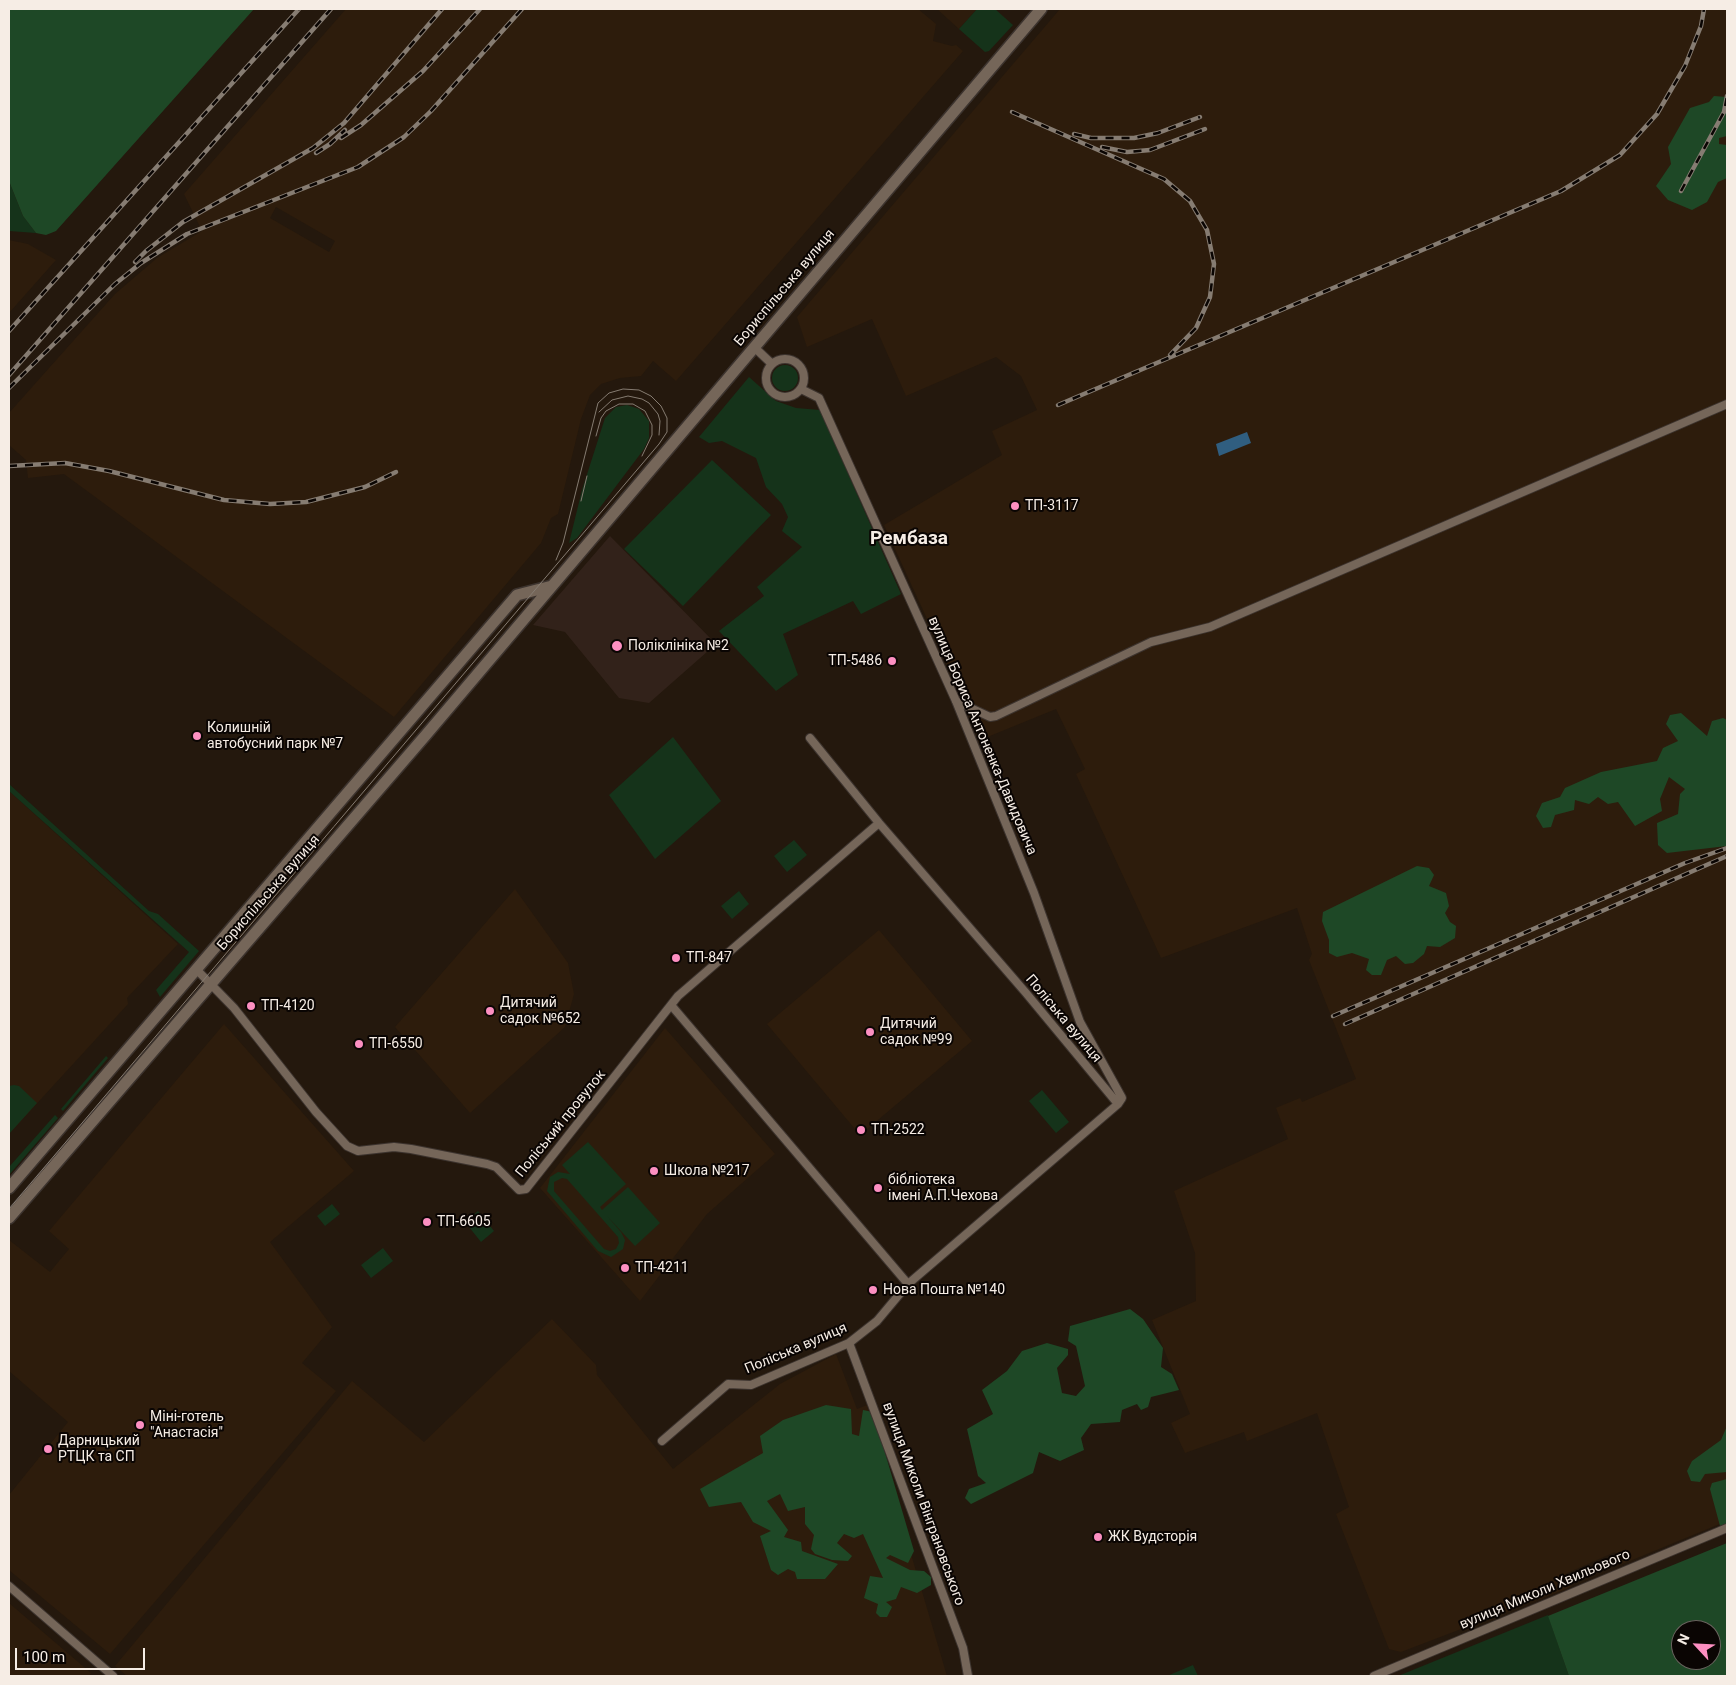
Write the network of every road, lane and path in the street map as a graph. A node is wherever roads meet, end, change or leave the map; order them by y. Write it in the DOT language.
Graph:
graph roads {
  1 [pos="1041,9"];
  2 [pos="754,347"];
  3 [pos="772,364"];
  4 [pos="801,388"];
  5 [pos="1727,404"];
  6 [pos="552,586"];
  7 [pos="956,701"];
  8 [pos="810,738"];
  9 [pos="879,823"];
  10 [pos="196,969"];
  11 [pos="210,984"];
  12 [pos="671,1005"];
  13 [pos="1118,1104"];
  14 [pos="9,1188"];
  15 [pos="9,1218"];
  16 [pos="908,1284"];
  17 [pos="849,1343"];
  18 [pos="662,1441"];
  19 [pos="1727,1528"];
  20 [pos="9,1586"];
  21 [pos="105,1669"];
  22 [pos="99,1676"];
  23 [pos="113,1676"];
  24 [pos="968,1676"];
  25 [pos="1374,1676"];
  1 -- 2 [label="main road, Бориспільська вулиця"];
  2 -- 3 [label="street"];
  2 -- 6 [label="main road, Бориспільська вулиця"];
  3 -- 4 [label="street"];
  3 -- 4 [label="street"];
  4 -- 7 [label="street, вулиця Бориса Антоненка-Давидовича"];
  5 -- 7 [label="street"];
  6 -- 10 [label="main road, Бориспільська вулиця"];
  6 -- 11 [label="main road, Бориспільська вулиця"];
  7 -- 13 [label="street, вулиця Бориса Антоненка-Давидовича"];
  8 -- 9 [label="street, Поліська вулиця"];
  9 -- 12 [label="street, Поліський провулок"];
  9 -- 13 [label="street, Поліська вулиця"];
  10 -- 11 [label="street, Поліський провулок"];
  10 -- 14 [label="main road, Бориспільська вулиця"];
  11 -- 12 [label="street, Поліський провулок"];
  11 -- 15 [label="main road, Бориспільська вулиця"];
  12 -- 16 [label="street"];
  13 -- 16 [label="street, Поліська вулиця"];
  16 -- 17 [label="street, Поліська вулиця"];
  17 -- 18 [label="street, Поліська вулиця"];
  17 -- 24 [label="street, вулиця Миколи Вінграновського"];
  19 -- 25 [label="street, вулиця Миколи Хвильового"];
  20 -- 21 [label="street"];
  21 -- 22 [label="street"];
  21 -- 23 [label="street"];
}
